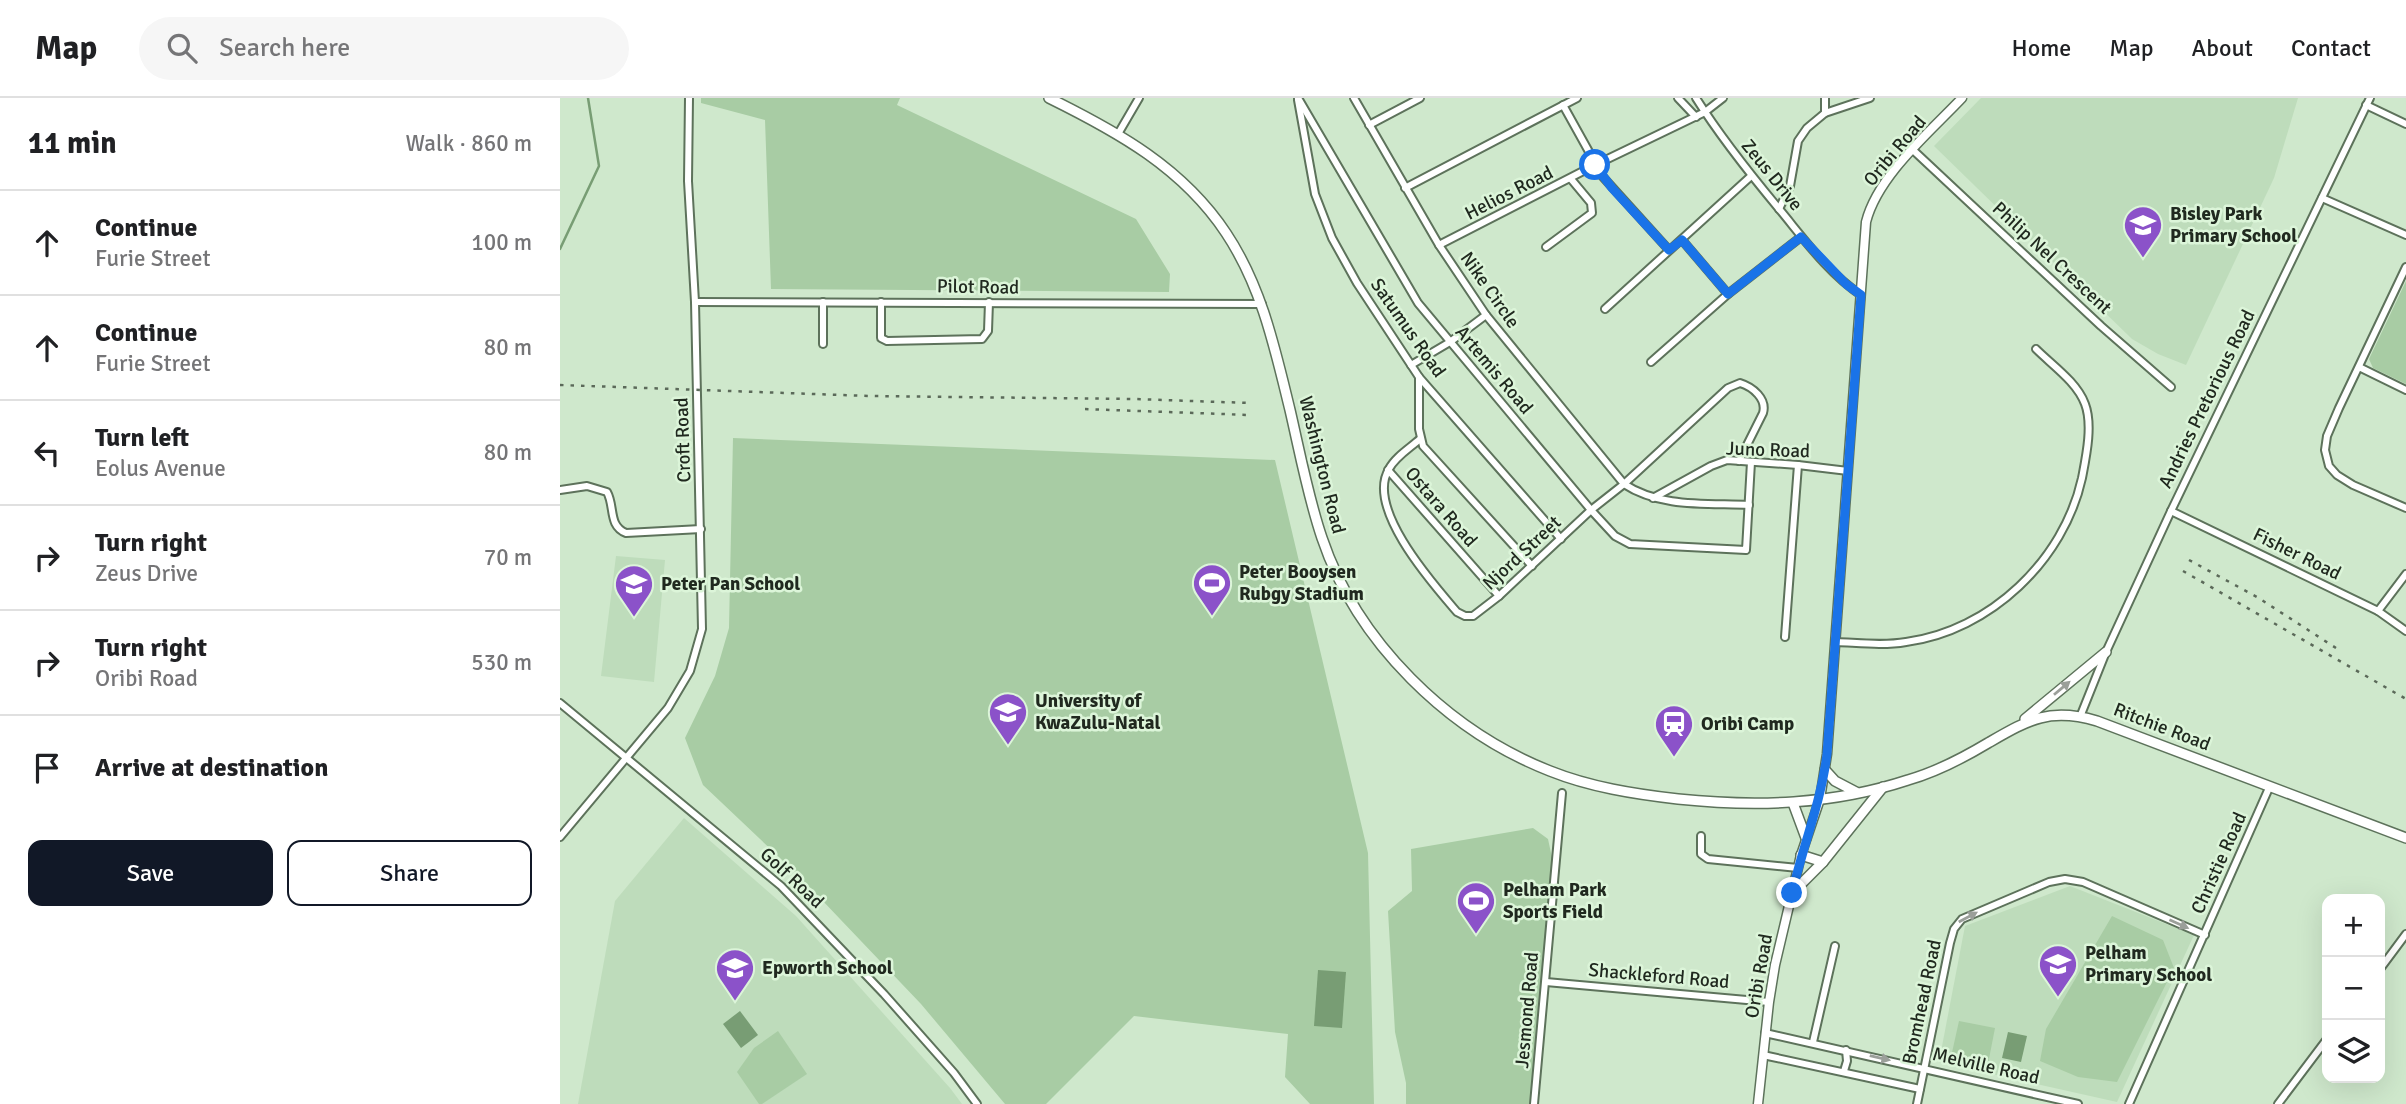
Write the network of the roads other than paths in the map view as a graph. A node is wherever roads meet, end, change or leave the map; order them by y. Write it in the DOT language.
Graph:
graph roads {
  1 [pos="689,98"];
  2 [pos="1049,98"];
  3 [pos="1139,98"];
  4 [pos="1298,98"];
  5 [pos="1354,98"];
  6 [pos="1420,98"];
  7 [pos="1577,98"];
  8 [pos="1678,98"];
  9 [pos="1696,98"];
  10 [pos="1723,98"];
  11 [pos="1825,98"];
  12 [pos="1869,98"];
  13 [pos="1962,98"];
  14 [pos="2368,102"];
  15 [pos="1563,105"];
  16 [pos="1705,113"];
  17 [pos="1825,113"];
  18 [pos="1696,117"];
  19 [pos="2406,124"];
  20 [pos="1369,125"];
  21 [pos="1118,134"];
  22 [pos="1913,150"];
  23 [pos="1595,165"];
  24 [pos="1750,177"];
  25 [pos="1571,180"];
  26 [pos="1405,188"];
  27 [pos="2322,198"];
  28 [pos="1779,209"];
  29 [pos="2406,234"];
  30 [pos="1801,237"];
  31 [pos="1682,240"];
  32 [pos="1439,245"];
  33 [pos="1546,247"];
  34 [pos="1669,250"];
  35 [pos="2406,267"];
  36 [pos="1728,294"];
  37 [pos="1861,295"];
  38 [pos="695,302"];
  39 [pos="823,302"];
  40 [pos="881,302"];
  41 [pos="989,302"];
  42 [pos="1262,304"];
  43 [pos="1605,309"];
  44 [pos="1486,315"];
  45 [pos="1450,342"];
  46 [pos="823,344"];
  47 [pos="2036,349"];
  48 [pos="1651,362"];
  49 [pos="1411,366"];
  50 [pos="2359,367"];
  51 [pos="1419,377"];
  52 [pos="2171,387"];
  53 [pos="2406,390"];
  54 [pos="1420,439"];
  55 [pos="1739,461"];
  56 [pos="1751,462"];
  57 [pos="1798,465"];
  58 [pos="1388,470"];
  59 [pos="1848,471"];
  60 [pos="1624,484"];
  61 [pos="560,490"];
  62 [pos="1653,498"];
  63 [pos="1749,505"];
  64 [pos="2406,508"];
  65 [pos="1591,510"];
  66 [pos="2171,511"];
  67 [pos="701,528"];
  68 [pos="1561,539"];
  69 [pos="1532,566"];
  70 [pos="2406,574"];
  71 [pos="1499,596"];
  72 [pos="2378,611"];
  73 [pos="2406,631"];
  74 [pos="1785,637"];
  75 [pos="1837,642"];
  76 [pos="2106,652"];
  77 [pos="560,703"];
  78 [pos="2080,717"];
  79 [pos="2018,725"];
  80 [pos="626,759"];
  81 [pos="1825,770"];
  82 [pos="1908,781"];
  83 [pos="1883,787"];
  84 [pos="2269,788"];
  85 [pos="1856,792"];
  86 [pos="1562,793"];
  87 [pos="1820,799"];
  88 [pos="1793,803"];
  89 [pos="1701,836"];
  90 [pos="560,837"];
  91 [pos="1806,838"];
  92 [pos="2406,838"];
  93 [pos="1801,855"];
  94 [pos="1823,862"];
  95 [pos="1798,868"];
  96 [pos="1792,893"];
  97 [pos="2406,934"];
  98 [pos="2205,935"];
  99 [pos="1835,946"];
  100 [pos="2385,962"];
  101 [pos="1546,982"];
  102 [pos="1769,1002"];
  103 [pos="1765,1032"];
  104 [pos="1813,1042"];
  105 [pos="2322,1046"];
  106 [pos="1846,1050"];
  107 [pos="1763,1055"];
  108 [pos="1925,1068"];
  109 [pos="1844,1071"];
  110 [pos="1920,1089"];
  111 [pos="977,1104"];
  112 [pos="1534,1104"];
  113 [pos="1758,1104"];
  114 [pos="1917,1104"];
  115 [pos="2078,1104"];
  116 [pos="2129,1104"];
  117 [pos="2278,1104"];
  1 -- 38 [label="street, Croft Road"];
  2 -- 21 [label="main road, Washington Road"];
  3 -- 21 [label="street"];
  4 -- 45 [label="street, Artemis Road"];
  4 -- 49 [label="street, Satumus Road"];
  5 -- 20 [label="street, Nike Circle"];
  6 -- 20 [label="street"];
  7 -- 15 [label="street"];
  8 -- 18 [label="street"];
  9 -- 16 [label="street, Zeus Drive"];
  10 -- 16 [label="street, Helios Road"];
  11 -- 17 [label="street"];
  12 -- 17 [label="street"];
  13 -- 22 [label="street, Oribi Road"];
  14 -- 19 [label="street"];
  14 -- 27 [label="street, Andries Pretorious Road"];
  15 -- 23 [label="street"];
  15 -- 26 [label="street"];
  16 -- 18 [label="street, Helios Road"];
  16 -- 24 [label="street, Zeus Drive"];
  17 -- 28 [label="street"];
  18 -- 23 [label="street, Helios Road"];
  20 -- 26 [label="street, Nike Circle"];
  21 -- 42 [label="main road, Washington Road"];
  22 -- 37 [label="street, Oribi Road"];
  22 -- 52 [label="street, Philip Nel Crescent"];
  23 -- 25 [label="street, Helios Road"];
  23 -- 34 [label="street"];
  24 -- 28 [label="street, Zeus Drive"];
  24 -- 31 [label="street"];
  25 -- 32 [label="street, Helios Road"];
  25 -- 33 [label="street"];
  26 -- 32 [label="street, Nike Circle"];
  27 -- 29 [label="street"];
  27 -- 66 [label="street, Andries Pretorious Road"];
  28 -- 30 [label="street, Zeus Drive"];
  30 -- 36 [label="street"];
  30 -- 37 [label="street, Zeus Drive"];
  31 -- 34 [label="street"];
  31 -- 36 [label="street"];
  32 -- 44 [label="street, Nike Circle"];
  34 -- 43 [label="street"];
  35 -- 50 [label="street"];
  36 -- 48 [label="street"];
  37 -- 59 [label="street, Oribi Road"];
  38 -- 39 [label="street, Pilot Road"];
  38 -- 67 [label="street, Croft Road"];
  39 -- 40 [label="street, Pilot Road"];
  39 -- 46 [label="street"];
  40 -- 41 [label="street, Pilot Road"];
  40 -- 41 [label="street"];
  41 -- 42 [label="street, Pilot Road"];
  42 -- 88 [label="main road, Washington Road"];
  44 -- 45 [label="street"];
  44 -- 60 [label="street, Nike Circle"];
  45 -- 49 [label="street"];
  45 -- 65 [label="street, Artemis Road"];
  47 -- 75 [label="street"];
  49 -- 51 [label="street, Satumus Road"];
  50 -- 53 [label="street"];
  50 -- 64 [label="street"];
  51 -- 54 [label="street"];
  51 -- 68 [label="street, Satumus Road"];
  54 -- 58 [label="street"];
  54 -- 69 [label="street"];
  55 -- 56 [label="street, Juno Road"];
  55 -- 60 [label="street, Njord Street"];
  55 -- 62 [label="street, Juno Road"];
  56 -- 57 [label="street, Juno Road"];
  56 -- 63 [label="street"];
  57 -- 59 [label="street, Juno Road"];
  57 -- 74 [label="street"];
  58 -- 71 [label="street, Ostara Road"];
  58 -- 71 [label="street, Njord Street"];
  59 -- 75 [label="street, Oribi Road"];
  60 -- 62 [label="street"];
  60 -- 65 [label="street, Njord Street"];
  61 -- 67 [label="street"];
  62 -- 63 [label="street"];
  63 -- 65 [label="street, Artemis Road"];
  65 -- 68 [label="street, Njord Street"];
  66 -- 72 [label="street, Fisher Road"];
  66 -- 76 [label="street, Andries Pretorious Road"];
  67 -- 80 [label="street, Croft Road"];
  68 -- 69 [label="street, Njord Street"];
  69 -- 71 [label="street, Njord Street"];
  70 -- 72 [label="street"];
  72 -- 73 [label="street, Fisher Road"];
  75 -- 81 [label="street, Oribi Road"];
  76 -- 78 [label="street, Andries Pretorious Road"];
  79 -- 76 [label="main road, one-way"];
  77 -- 80 [label="street, Golf Road"];
  78 -- 79 [label="main road, Ritchie Road"];
  78 -- 84 [label="main road, Ritchie Road"];
  79 -- 82 [label="main road, Ritchie Road"];
  80 -- 90 [label="street, Croft Road"];
  80 -- 111 [label="street, Golf Road"];
  81 -- 85 [label="main road"];
  81 -- 87 [label="street, Oribi Road"];
  82 -- 83 [label="main road, Washington Road"];
  83 -- 85 [label="main road, Washington Road"];
  83 -- 94 [label="main road"];
  84 -- 92 [label="main road, Ritchie Road"];
  84 -- 98 [label="street, Christie Road"];
  85 -- 87 [label="main road, Washington Road"];
  86 -- 101 [label="street, Jesmond Road"];
  87 -- 88 [label="main road, Washington Road"];
  87 -- 91 [label="street, Oribi Road"];
  88 -- 91 [label="main road"];
  89 -- 95 [label="street"];
  91 -- 93 [label="street, Oribi Road"];
  93 -- 94 [label="main road"];
  93 -- 95 [label="street, Oribi Road"];
  94 -- 96 [label="main road"];
  95 -- 96 [label="street, Oribi Road"];
  96 -- 102 [label="street, Oribi Road"];
  97 -- 100 [label="street"];
  108 -- 98 [label="street, Bromhead Road, one-way"];
  98 -- 116 [label="street, Christie Road"];
  99 -- 104 [label="street"];
  101 -- 102 [label="street, Shackleford Road"];
  101 -- 112 [label="street, Jesmond Road"];
  102 -- 103 [label="street, Oribi Road"];
  103 -- 104 [label="street, Melville Road"];
  103 -- 107 [label="street, Oribi Road"];
  104 -- 106 [label="street, Melville Road"];
  105 -- 117 [label="street"];
  106 -- 108 [label="street, Melville Road, one-way"];
  106 -- 109 [label="street"];
  107 -- 109 [label="street, Melville Road"];
  107 -- 113 [label="street, Oribi Road"];
  108 -- 110 [label="street, Bromhead Road"];
  108 -- 115 [label="street, Melville Road"];
  109 -- 110 [label="street, Melville Road"];
  110 -- 114 [label="street, Bromhead Road"];
}
